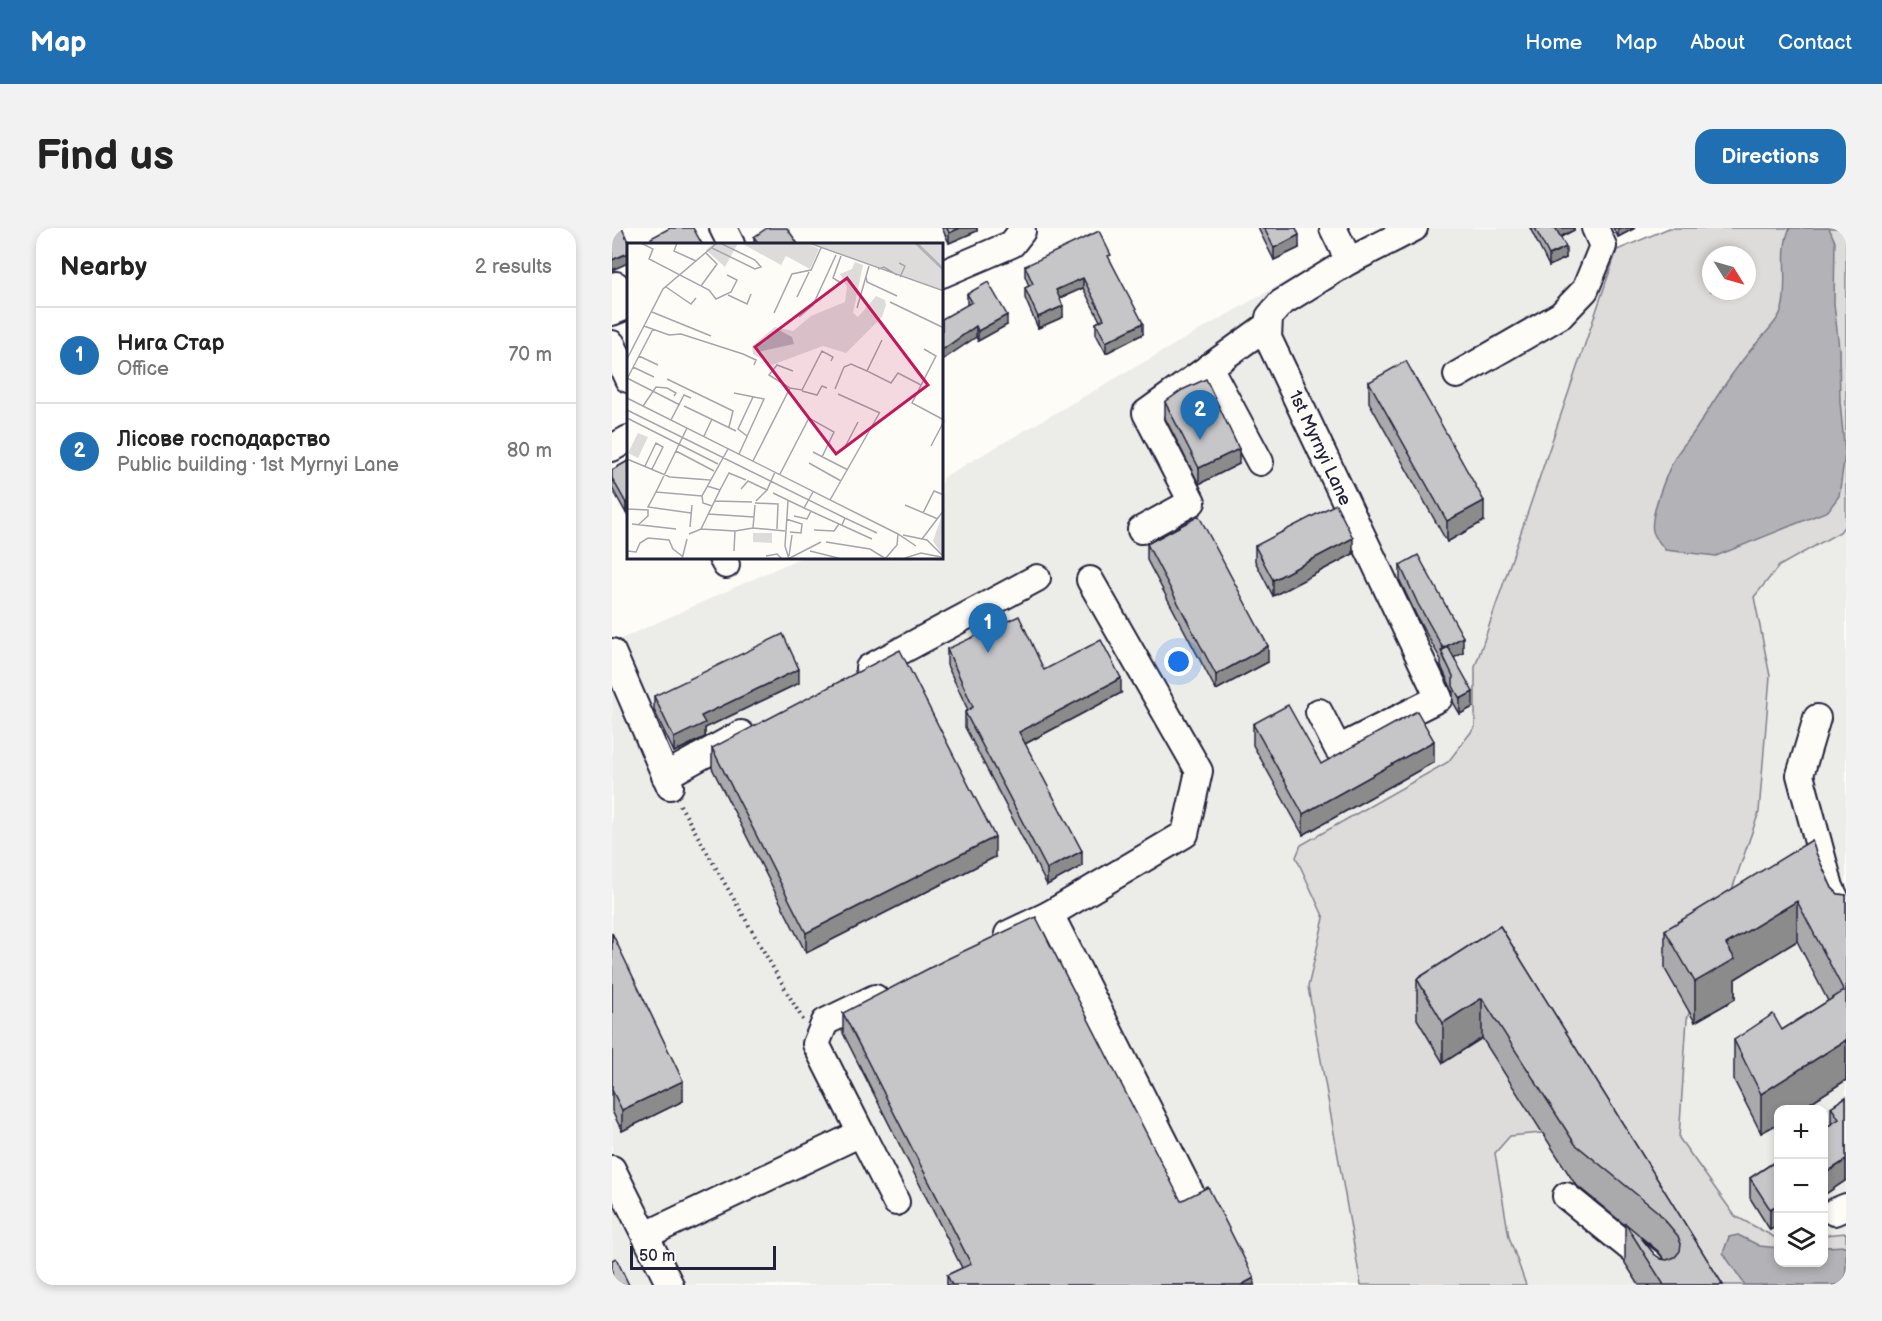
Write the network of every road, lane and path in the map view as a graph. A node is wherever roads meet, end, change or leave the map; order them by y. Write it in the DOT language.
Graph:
graph roads {
  1 [pos="723,228"];
  2 [pos="1021,228"];
  3 [pos="1333,228"];
  4 [pos="1414,228"];
  5 [pos="1594,228"];
  6 [pos="730,243"];
  7 [pos="1349,261"];
  8 [pos="944,273"];
  9 [pos="1268,325"];
  10 [pos="612,344"];
  11 [pos="1209,368"];
  12 [pos="1457,375"];
  13 [pos="627,377"];
  14 [pos="627,440"];
  15 [pos="612,448"];
  16 [pos="1260,462"];
  17 [pos="1141,530"];
  18 [pos="1037,578"];
  19 [pos="1090,580"];
  20 [pos="612,652"];
  21 [pos="849,678"];
  22 [pos="1319,712"];
  23 [pos="1817,718"];
  24 [pos="766,721"];
  25 [pos="667,781"];
  26 [pos="1050,914"];
  27 [pos="1846,921"];
  28 [pos="986,945"];
  29 [pos="900,986"];
  30 [pos="816,1044"];
  31 [pos="861,1132"];
  32 [pos="612,1169"];
  33 [pos="1191,1194"];
  34 [pos="1566,1196"];
  35 [pos="896,1202"];
  36 [pos="646,1234"];
  37 [pos="670,1285"];
  38 [pos="1666,1285"];
  1 -- 6 [label="street"];
  2 -- 8 [label="street"];
  3 -- 7 [label="street"];
  4 -- 7 [label="street"];
  5 -- 12 [label="street"];
  7 -- 9 [label="street"];
  9 -- 11 [label="street"];
  9 -- 22 [label="street, 1st Myrnyi Lane"];
  10 -- 13 [label="street"];
  11 -- 16 [label="street"];
  11 -- 17 [label="street"];
  14 -- 15 [label="street"];
  18 -- 21 [label="street"];
  19 -- 26 [label="street"];
  20 -- 25 [label="street"];
  23 -- 27 [label="street"];
  24 -- 25 [label="street"];
  25 -- 30 [label="path"];
  26 -- 28 [label="street"];
  26 -- 33 [label="street"];
  29 -- 30 [label="street"];
  30 -- 31 [label="street"];
  31 -- 35 [label="street"];
  31 -- 36 [label="street"];
  32 -- 36 [label="street"];
  34 -- 38 [label="street"];
  36 -- 37 [label="street"];
}
